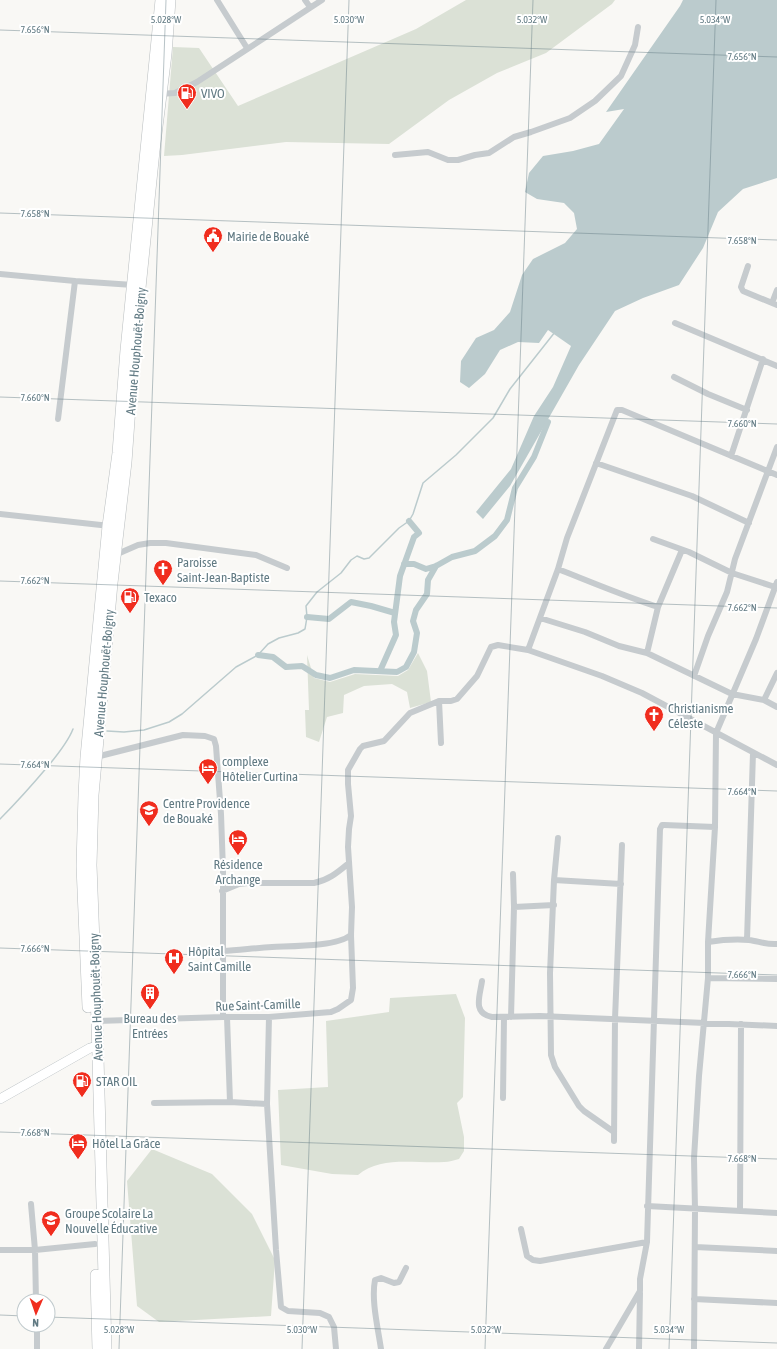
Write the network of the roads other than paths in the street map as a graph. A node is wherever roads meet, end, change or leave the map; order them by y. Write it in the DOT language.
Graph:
graph roads {
  1 [pos="161,0"];
  2 [pos="170,0"];
  3 [pos="219,0"];
  4 [pos="306,0"];
  5 [pos="322,0"];
  6 [pos="310,7"];
  7 [pos="638,27"];
  8 [pos="247,48"];
  9 [pos="156,94"];
  10 [pos="394,155"];
  11 [pos="748,266"];
  12 [pos="0,274"];
  13 [pos="75,281"];
  14 [pos="133,285"];
  15 [pos="777,290"];
  16 [pos="774,304"];
  17 [pos="675,323"];
  18 [pos="762,360"];
  19 [pos="777,366"];
  20 [pos="674,377"];
  21 [pos="747,410"];
  22 [pos="58,419"];
  23 [pos="777,447"];
  24 [pos="731,456"];
  25 [pos="596,463"];
  26 [pos="768,472"];
  27 [pos="777,475"];
  28 [pos="0,514"];
  29 [pos="749,523"];
  30 [pos="113,527"];
  31 [pos="653,539"];
  32 [pos="682,550"];
  33 [pos="115,555"];
  34 [pos="287,568"];
  35 [pos="558,569"];
  36 [pos="732,573"];
  37 [pos="776,584"];
  38 [pos="658,607"];
  39 [pos="540,618"];
  40 [pos="528,650"];
  41 [pos="647,653"];
  42 [pos="777,673"];
  43 [pos="694,676"];
  44 [pos="732,694"];
  45 [pos="764,700"];
  46 [pos="439,701"];
  47 [pos="777,707"];
  48 [pos="716,733"];
  49 [pos="441,743"];
  50 [pos="753,753"];
  51 [pos="96,756"];
  52 [pos="777,765"];
  53 [pos="715,827"];
  54 [pos="558,838"];
  55 [pos="622,845"];
  56 [pos="349,863"];
  57 [pos="513,874"];
  58 [pos="554,880"];
  59 [pos="621,884"];
  60 [pos="222,891"];
  61 [pos="554,906"];
  62 [pos="514,907"];
  63 [pos="351,935"];
  64 [pos="747,940"];
  65 [pos="708,942"];
  66 [pos="777,944"];
  67 [pos="223,951"];
  68 [pos="708,978"];
  69 [pos="777,980"];
  70 [pos="482,981"];
  71 [pos="225,1017"];
  72 [pos="270,1017"];
  73 [pos="504,1017"];
  74 [pos="511,1017"];
  75 [pos="550,1017"];
  76 [pos="615,1019"];
  77 [pos="97,1020"];
  78 [pos="653,1020"];
  79 [pos="703,1023"];
  80 [pos="741,1024"];
  81 [pos="777,1026"];
  82 [pos="94,1047"];
  83 [pos="503,1098"];
  84 [pos="0,1099"];
  85 [pos="230,1102"];
  86 [pos="154,1103"];
  87 [pos="267,1104"];
  88 [pos="614,1132"];
  89 [pos="614,1141"];
  90 [pos="31,1204"];
  91 [pos="647,1206"];
  92 [pos="696,1210"];
  93 [pos="740,1211"];
  94 [pos="777,1213"];
  95 [pos="521,1229"];
  96 [pos="647,1242"];
  97 [pos="95,1244"];
  98 [pos="695,1247"];
  99 [pos="0,1250"];
  100 [pos="35,1250"];
  101 [pos="777,1251"];
  102 [pos="406,1268"];
  103 [pos="640,1291"];
  104 [pos="36,1293"];
  105 [pos="694,1300"];
  106 [pos="777,1303"];
  107 [pos="37,1333"];
  108 [pos="37,1349"];
  109 [pos="98,1349"];
  110 [pos="106,1349"];
  111 [pos="336,1349"];
  112 [pos="381,1349"];
  113 [pos="606,1349"];
  114 [pos="639,1349"];
  115 [pos="694,1349"];
  1 -- 9 [label="highway, Avenue Houphouët-Boigny"];
  2 -- 9 [label="highway, Avenue Houphouët-Boigny"];
  3 -- 8 [label="street"];
  4 -- 6 [label="street"];
  5 -- 6 [label="street"];
  6 -- 8 [label="street"];
  7 -- 10 [label="street"];
  8 -- 9 [label="street"];
  9 -- 14 [label="highway, Avenue Houphouët-Boigny"];
  9 -- 30 [label="highway, Avenue Houphouët-Boigny"];
  11 -- 16 [label="street"];
  12 -- 13 [label="street"];
  13 -- 14 [label="street"];
  13 -- 22 [label="street"];
  14 -- 30 [label="highway, Avenue Houphouët-Boigny"];
  15 -- 16 [label="street"];
  17 -- 18 [label="street"];
  18 -- 19 [label="street"];
  18 -- 21 [label="street"];
  20 -- 21 [label="street"];
  21 -- 24 [label="street"];
  23 -- 26 [label="street"];
  24 -- 25 [label="street"];
  24 -- 26 [label="street"];
  25 -- 29 [label="street"];
  25 -- 35 [label="street"];
  26 -- 27 [label="street"];
  26 -- 29 [label="street"];
  28 -- 30 [label="street"];
  29 -- 36 [label="street"];
  30 -- 33 [label="highway, Avenue Houphouët-Boigny"];
  30 -- 82 [label="highway, Avenue Houphouët-Boigny"];
  31 -- 32 [label="street"];
  32 -- 36 [label="street"];
  32 -- 38 [label="street"];
  33 -- 34 [label="street"];
  33 -- 51 [label="highway, Avenue Houphouët-Boigny"];
  35 -- 38 [label="street"];
  35 -- 39 [label="street"];
  36 -- 37 [label="street"];
  36 -- 43 [label="street"];
  37 -- 44 [label="street"];
  38 -- 41 [label="street"];
  39 -- 40 [label="street"];
  39 -- 41 [label="street"];
  40 -- 46 [label="street"];
  40 -- 48 [label="street"];
  41 -- 43 [label="street"];
  42 -- 45 [label="street"];
  43 -- 44 [label="street"];
  44 -- 45 [label="street"];
  44 -- 48 [label="street"];
  45 -- 47 [label="street"];
  46 -- 49 [label="street"];
  46 -- 56 [label="street"];
  48 -- 50 [label="street"];
  48 -- 53 [label="street"];
  50 -- 52 [label="street"];
  50 -- 64 [label="street"];
  51 -- 60 [label="street"];
  51 -- 77 [label="highway, Avenue Houphouët-Boigny"];
  53 -- 65 [label="street"];
  53 -- 78 [label="street"];
  54 -- 58 [label="street"];
  55 -- 59 [label="street"];
  56 -- 60 [label="street"];
  56 -- 63 [label="street"];
  57 -- 62 [label="street"];
  58 -- 59 [label="street"];
  58 -- 61 [label="street"];
  59 -- 76 [label="street"];
  60 -- 67 [label="street"];
  61 -- 62 [label="street"];
  61 -- 75 [label="street"];
  62 -- 74 [label="street"];
  63 -- 67 [label="street"];
  63 -- 72 [label="street, Rue Saint-Camille"];
  64 -- 65 [label="street"];
  64 -- 66 [label="street"];
  65 -- 68 [label="street"];
  67 -- 71 [label="street"];
  68 -- 69 [label="street"];
  68 -- 79 [label="street"];
  70 -- 73 [label="street"];
  71 -- 72 [label="street, Rue Saint-Camille"];
  71 -- 77 [label="street, Rue Saint-Camille"];
  71 -- 85 [label="street"];
  72 -- 87 [label="street"];
  73 -- 74 [label="street"];
  73 -- 83 [label="street"];
  74 -- 75 [label="street"];
  75 -- 76 [label="street"];
  75 -- 88 [label="street"];
  76 -- 78 [label="street"];
  76 -- 88 [label="street"];
  77 -- 82 [label="highway, Avenue Houphouët-Boigny"];
  78 -- 79 [label="street"];
  78 -- 91 [label="street"];
  79 -- 80 [label="street"];
  79 -- 92 [label="street"];
  80 -- 81 [label="street"];
  80 -- 93 [label="street"];
  82 -- 84 [label="street"];
  82 -- 97 [label="highway, Avenue Houphouët-Boigny"];
  82 -- 110 [label="highway, Avenue Houphouët-Boigny"];
  85 -- 86 [label="street"];
  85 -- 87 [label="street"];
  87 -- 111 [label="street"];
  88 -- 89 [label="street"];
  90 -- 100 [label="street"];
  91 -- 92 [label="street"];
  91 -- 96 [label="street"];
  92 -- 93 [label="street"];
  92 -- 98 [label="street"];
  93 -- 94 [label="street"];
  95 -- 96 [label="street"];
  96 -- 103 [label="street"];
  97 -- 100 [label="street"];
  97 -- 109 [label="highway, Avenue Houphouët-Boigny"];
  98 -- 101 [label="street"];
  98 -- 105 [label="street"];
  99 -- 100 [label="street"];
  100 -- 104 [label="street"];
  102 -- 112 [label="street"];
  103 -- 113 [label="street"];
  103 -- 114 [label="street"];
  105 -- 106 [label="street"];
  105 -- 115 [label="street"];
  107 -- 108 [label="street"];
}
